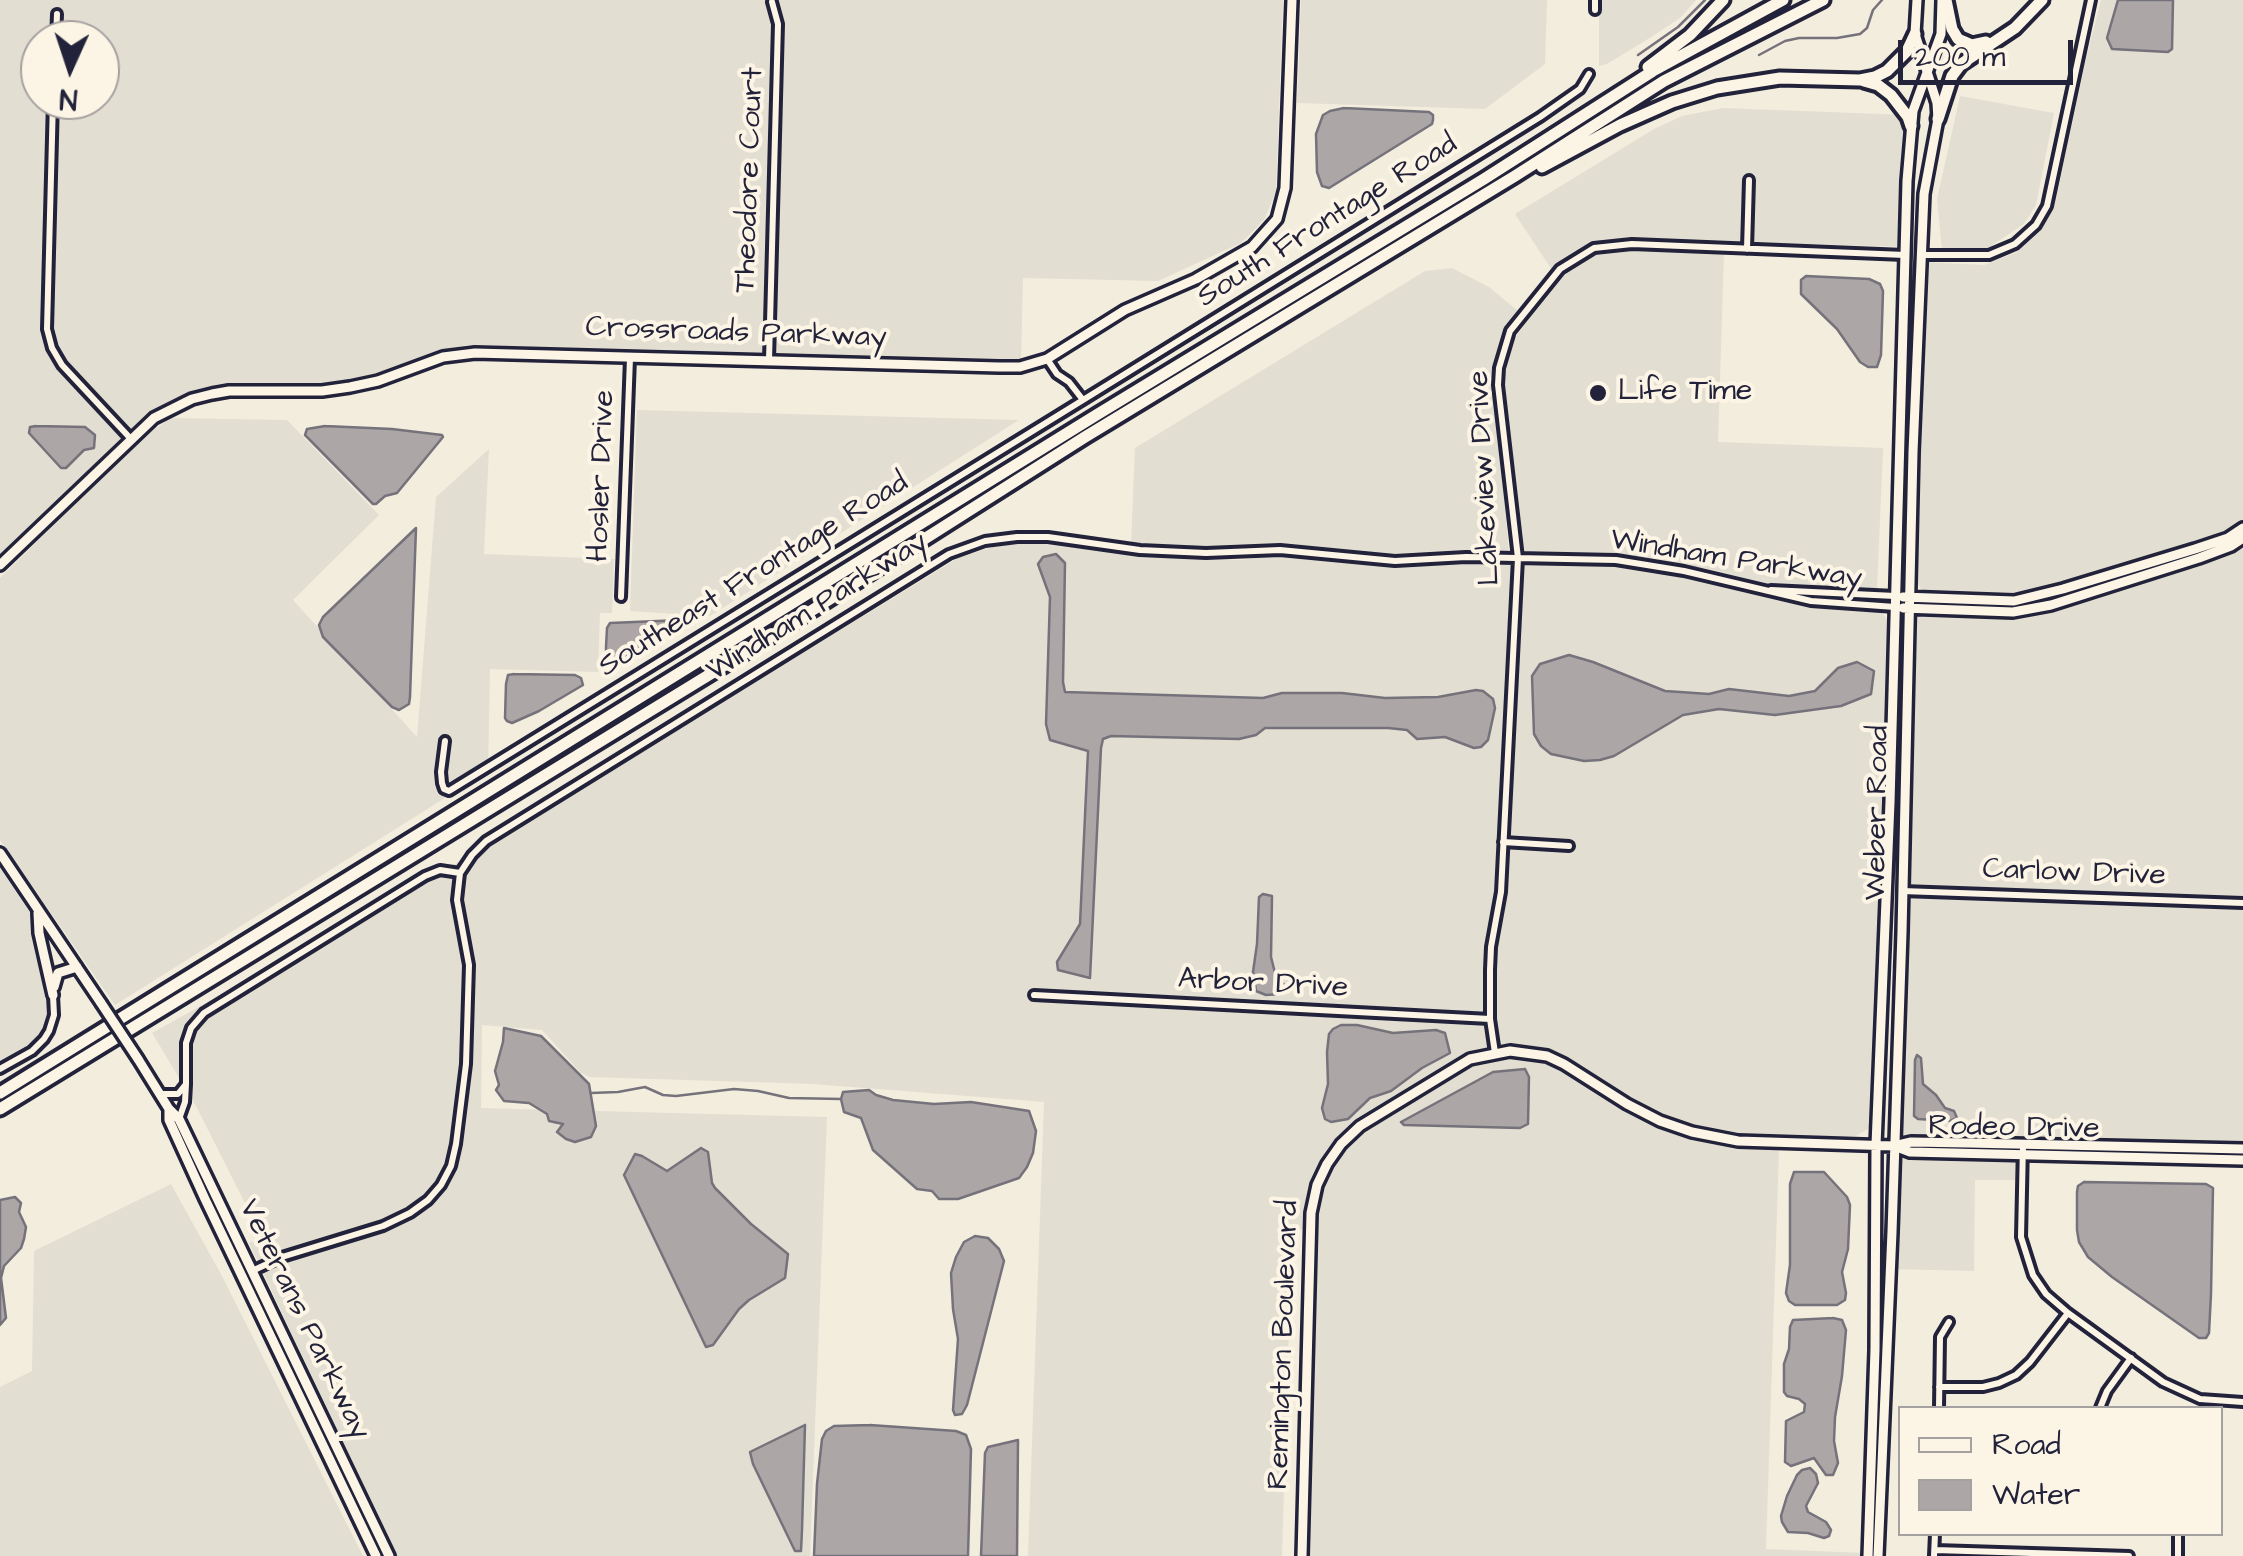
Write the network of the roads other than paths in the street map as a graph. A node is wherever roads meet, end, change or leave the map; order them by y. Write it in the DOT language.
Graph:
graph roads {
  1 [pos="1292,0"];
  2 [pos="1595,0"];
  3 [pos="1723,0"];
  4 [pos="1783,0"];
  5 [pos="1823,0"];
  6 [pos="1917,0"];
  7 [pos="1944,0"];
  8 [pos="2042,0"];
  9 [pos="2091,0"];
  10 [pos="772,2"];
  11 [pos="1595,10"];
  12 [pos="57,14"];
  13 [pos="57,20"];
  14 [pos="1916,34"];
  15 [pos="2000,37"];
  16 [pos="1927,73"];
  17 [pos="1589,74"];
  18 [pos="1860,80"];
  19 [pos="1938,119"];
  20 [pos="52,120"];
  21 [pos="1911,126"];
  22 [pos="1514,176"];
  23 [pos="1484,179"];
  24 [pos="1749,180"];
  25 [pos="1747,248"];
  26 [pos="1905,254"];
  27 [pos="1922,255"];
  28 [pos="630,356"];
  29 [pos="1047,359"];
  30 [pos="769,360"];
  31 [pos="1082,400"];
  32 [pos="131,438"];
  33 [pos="2243,528"];
  34 [pos="2243,538"];
  35 [pos="1518,558"];
  36 [pos="0,565"];
  37 [pos="621,598"];
  38 [pos="1895,602"];
  39 [pos="1909,602"];
  40 [pos="445,741"];
  41 [pos="1504,842"];
  42 [pos="1569,846"];
  43 [pos="0,853"];
  44 [pos="460,873"];
  45 [pos="1902,891"];
  46 [pos="2243,903"];
  47 [pos="38,910"];
  48 [pos="77,967"];
  49 [pos="1034,994"];
  50 [pos="53,995"];
  51 [pos="1490,1019"];
  52 [pos="1495,1052"];
  53 [pos="0,1070"];
  54 [pos="48,1071"];
  55 [pos="186,1084"];
  56 [pos="0,1091"];
  57 [pos="160,1094"];
  58 [pos="0,1108"];
  59 [pos="169,1109"];
  60 [pos="0,1118"];
  61 [pos="178,1118"];
  62 [pos="1876,1145"];
  63 [pos="1894,1146"];
  64 [pos="2023,1149"];
  65 [pos="2243,1149"];
  66 [pos="2243,1160"];
  67 [pos="252,1271"];
  68 [pos="2068,1313"];
  69 [pos="1949,1322"];
  70 [pos="2131,1358"];
  71 [pos="1939,1386"];
  72 [pos="2243,1402"];
  73 [pos="1939,1406"];
  74 [pos="2101,1406"];
  75 [pos="1934,1553"];
  76 [pos="376,1556"];
  77 [pos="389,1556"];
  78 [pos="1302,1556"];
  79 [pos="1868,1556"];
  80 [pos="1878,1556"];
  81 [pos="2129,1556"];
  1 -- 29 [label="main road, Crossroads Parkway"];
  2 -- 11 [label="street"];
  3 -- 23 [label="highway"];
  4 -- 23 [label="highway"];
  5 -- 22 [label="highway"];
  6 -- 14 [label="main road, Weber Road"];
  7 -- 15 [label="highway"];
  7 -- 16 [label="main road, Weber Road"];
  8 -- 15 [label="highway"];
  9 -- 27 [label="street"];
  10 -- 30 [label="street, Theodore Court"];
  12 -- 13 [label="street"];
  14 -- 16 [label="main road, Weber Road"];
  14 -- 18 [label="highway"];
  15 -- 19 [label="highway"];
  16 -- 19 [label="main road, Weber Road"];
  16 -- 21 [label="main road, Weber Road"];
  17 -- 31 [label="street, South Frontage Road"];
  18 -- 21 [label="highway"];
  18 -- 22 [label="highway"];
  19 -- 27 [label="main road, Weber Road"];
  20 -- 32 [label="street"];
  21 -- 26 [label="main road, Weber Road"];
  22 -- 54 [label="highway"];
  23 -- 54 [label="highway"];
  24 -- 25 [label="street"];
  25 -- 26 [label="street, Lakeview Drive"];
  25 -- 35 [label="street, Lakeview Drive"];
  26 -- 38 [label="main road, Weber Road"];
  27 -- 39 [label="main road, Weber Road"];
  28 -- 30 [label="main road, Crossroads Parkway"];
  28 -- 32 [label="main road, Crossroads Parkway"];
  28 -- 37 [label="street, Hosler Drive"];
  29 -- 30 [label="main road, Crossroads Parkway"];
  29 -- 31 [label="street"];
  31 -- 40 [label="street, Southeast Frontage Road"];
  32 -- 36 [label="main road, Crossroads Parkway"];
  33 -- 39 [label="main road"];
  34 -- 39 [label="main road"];
  35 -- 38 [label="street, Windham Parkway"];
  35 -- 41 [label="street, Lakeview Drive"];
  35 -- 44 [label="street, Windham Parkway"];
  38 -- 39 [label="main road"];
  38 -- 62 [label="main road, Weber Road"];
  39 -- 45 [label="main road, Weber Road"];
  41 -- 42 [label="street"];
  41 -- 51 [label="street, Lakeview Drive"];
  43 -- 47 [label="main road, Veterans Parkway"];
  44 -- 55 [label="street"];
  44 -- 67 [label="street"];
  45 -- 46 [label="street, Carlow Drive"];
  45 -- 63 [label="main road, Weber Road"];
  47 -- 48 [label="main road, Veterans Parkway"];
  47 -- 50 [label="main road"];
  48 -- 50 [label="main road"];
  48 -- 57 [label="main road, Veterans Parkway, bridge"];
  49 -- 51 [label="street, Arbor Drive"];
  50 -- 53 [label="street"];
  51 -- 52 [label="street, Lakeview Drive"];
  52 -- 62 [label="main road, Remington Boulevard"];
  52 -- 78 [label="main road, Remington Boulevard"];
  54 -- 56 [label="highway"];
  54 -- 58 [label="highway"];
  54 -- 60 [label="highway"];
  55 -- 57 [label="street"];
  55 -- 61 [label="street"];
  57 -- 59 [label="main road, Veterans Parkway"];
  59 -- 61 [label="main road, Veterans Parkway"];
  59 -- 76 [label="main road, Veterans Parkway"];
  61 -- 67 [label="main road, Veterans Parkway"];
  62 -- 63 [label="main road, Remington Boulevard"];
  62 -- 79 [label="main road, Weber Road"];
  63 -- 64 [label="main road, Rodeo Drive"];
  63 -- 80 [label="main road, Weber Road"];
  64 -- 65 [label="main road, Rodeo Drive"];
  64 -- 66 [label="main road, Rodeo Drive"];
  64 -- 68 [label="street"];
  67 -- 77 [label="main road, Veterans Parkway"];
  68 -- 70 [label="street"];
  68 -- 71 [label="street"];
  69 -- 71 [label="street"];
  70 -- 72 [label="street"];
  70 -- 74 [label="street"];
  71 -- 73 [label="street"];
  75 -- 81 [label="street"];
}
